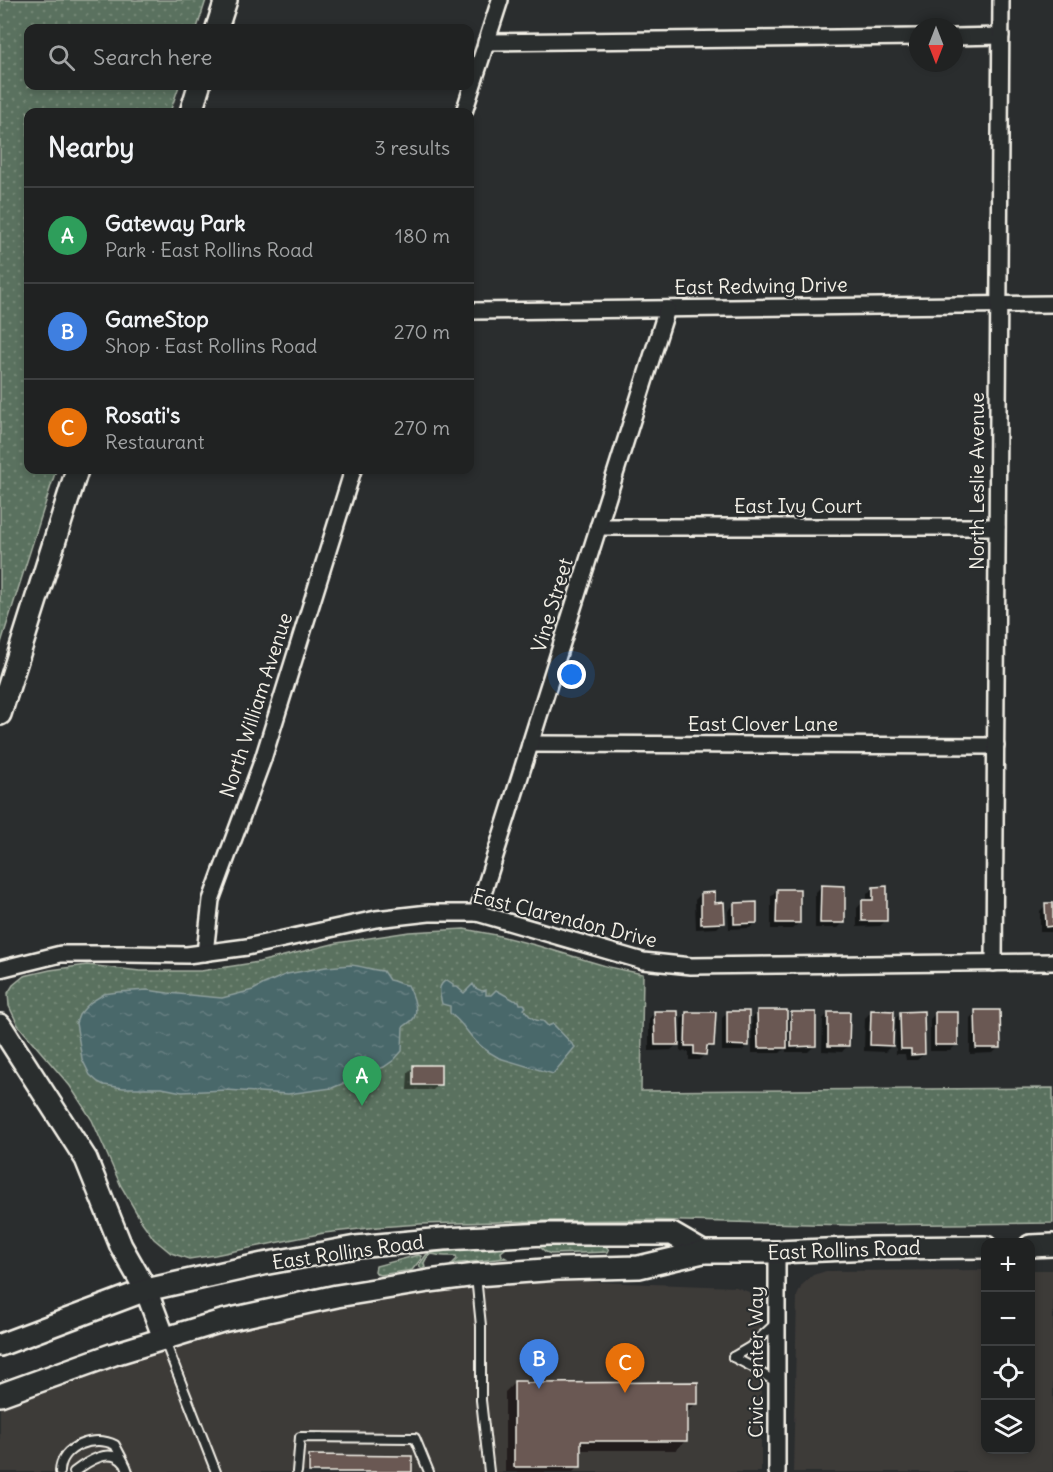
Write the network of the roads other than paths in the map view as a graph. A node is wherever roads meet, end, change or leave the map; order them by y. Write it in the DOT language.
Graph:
graph roads {
  1 [pos="226,0"];
  2 [pos="500,0"];
  3 [pos="1001,0"];
  4 [pos="218,24"];
  5 [pos="1001,36"];
  6 [pos="909,37"];
  7 [pos="963,37"];
  8 [pos="486,42"];
  9 [pos="474,80"];
  10 [pos="198,90"];
  11 [pos="471,90"];
  12 [pos="192,108"];
  13 [pos="465,108"];
  14 [pos="999,304"];
  15 [pos="1053,304"];
  16 [pos="667,309"];
  17 [pos="474,311"];
  18 [pos="76,474"];
  19 [pos="352,474"];
  20 [pos="598,527"];
  21 [pos="997,527"];
  22 [pos="0,714"];
  23 [pos="530,744"];
  24 [pos="996,746"];
  25 [pos="477,914"];
  26 [pos="205,953"];
  27 [pos="1053,962"];
  28 [pos="994,963"];
  29 [pos="0,969"];
  30 [pos="0,1025"];
  31 [pos="1053,1245"];
  32 [pos="1035,1246"];
  33 [pos="981,1247"];
  34 [pos="704,1252"];
  35 [pos="777,1252"];
  36 [pos="476,1275"];
  37 [pos="146,1290"];
  38 [pos="777,1323"];
  39 [pos="164,1338"];
  40 [pos="0,1345"];
  41 [pos="777,1383"];
  42 [pos="0,1395"];
  43 [pos="124,1462"];
  44 [pos="60,1472"];
  45 [pos="74,1472"];
  46 [pos="128,1472"];
  47 [pos="216,1472"];
  48 [pos="297,1472"];
  49 [pos="429,1472"];
  50 [pos="489,1472"];
  51 [pos="777,1472"];
  1 -- 4 [label="main road"];
  2 -- 8 [label="street"];
  3 -- 5 [label="street, North Leslie Avenue"];
  5 -- 7 [label="street"];
  5 -- 14 [label="street, North Leslie Avenue"];
  6 -- 8 [label="street"];
  8 -- 9 [label="street"];
  10 -- 12 [label="main road"];
  11 -- 13 [label="street"];
  14 -- 15 [label="street, East Redwing Drive"];
  14 -- 16 [label="street, East Redwing Drive"];
  14 -- 21 [label="street, North Leslie Avenue"];
  16 -- 17 [label="street, East Redwing Drive"];
  16 -- 20 [label="street, Vine Street"];
  18 -- 22 [label="main road"];
  19 -- 26 [label="street, North William Avenue"];
  20 -- 21 [label="street, East Ivy Court"];
  20 -- 23 [label="street, Vine Street"];
  21 -- 24 [label="street, North Leslie Avenue"];
  23 -- 24 [label="street, East Clover Lane"];
  23 -- 25 [label="street, Vine Street"];
  24 -- 28 [label="street, North Leslie Avenue"];
  25 -- 26 [label="street, East Clarendon Drive"];
  25 -- 28 [label="street, East Clarendon Drive"];
  26 -- 29 [label="street, East Clarendon Drive"];
  27 -- 28 [label="street, East Clarendon Drive"];
  30 -- 37 [label="main road"];
  31 -- 32 [label="main road"];
  33 -- 35 [label="main road, East Rollins Road"];
  34 -- 35 [label="main road, East Rollins Road"];
  34 -- 36 [label="main road, East Rollins Road"];
  34 -- 37 [label="main road, East Rollins Road"];
  35 -- 38 [label="street, Civic Center Way"];
  36 -- 39 [label="main road, East Rollins Road"];
  36 -- 50 [label="lane"];
  37 -- 39 [label="main road"];
  37 -- 40 [label="main road, East Rollins Road"];
  38 -- 41 [label="street, Civic Center Way"];
  38 -- 41 [label="lane"];
  39 -- 42 [label="main road, East Rollins Road"];
  39 -- 47 [label="lane"];
  41 -- 51 [label="street, Civic Center Way"];
  43 -- 44 [label="lane"];
  43 -- 45 [label="lane"];
  43 -- 46 [label="lane"];
  48 -- 49 [label="lane"];
}
